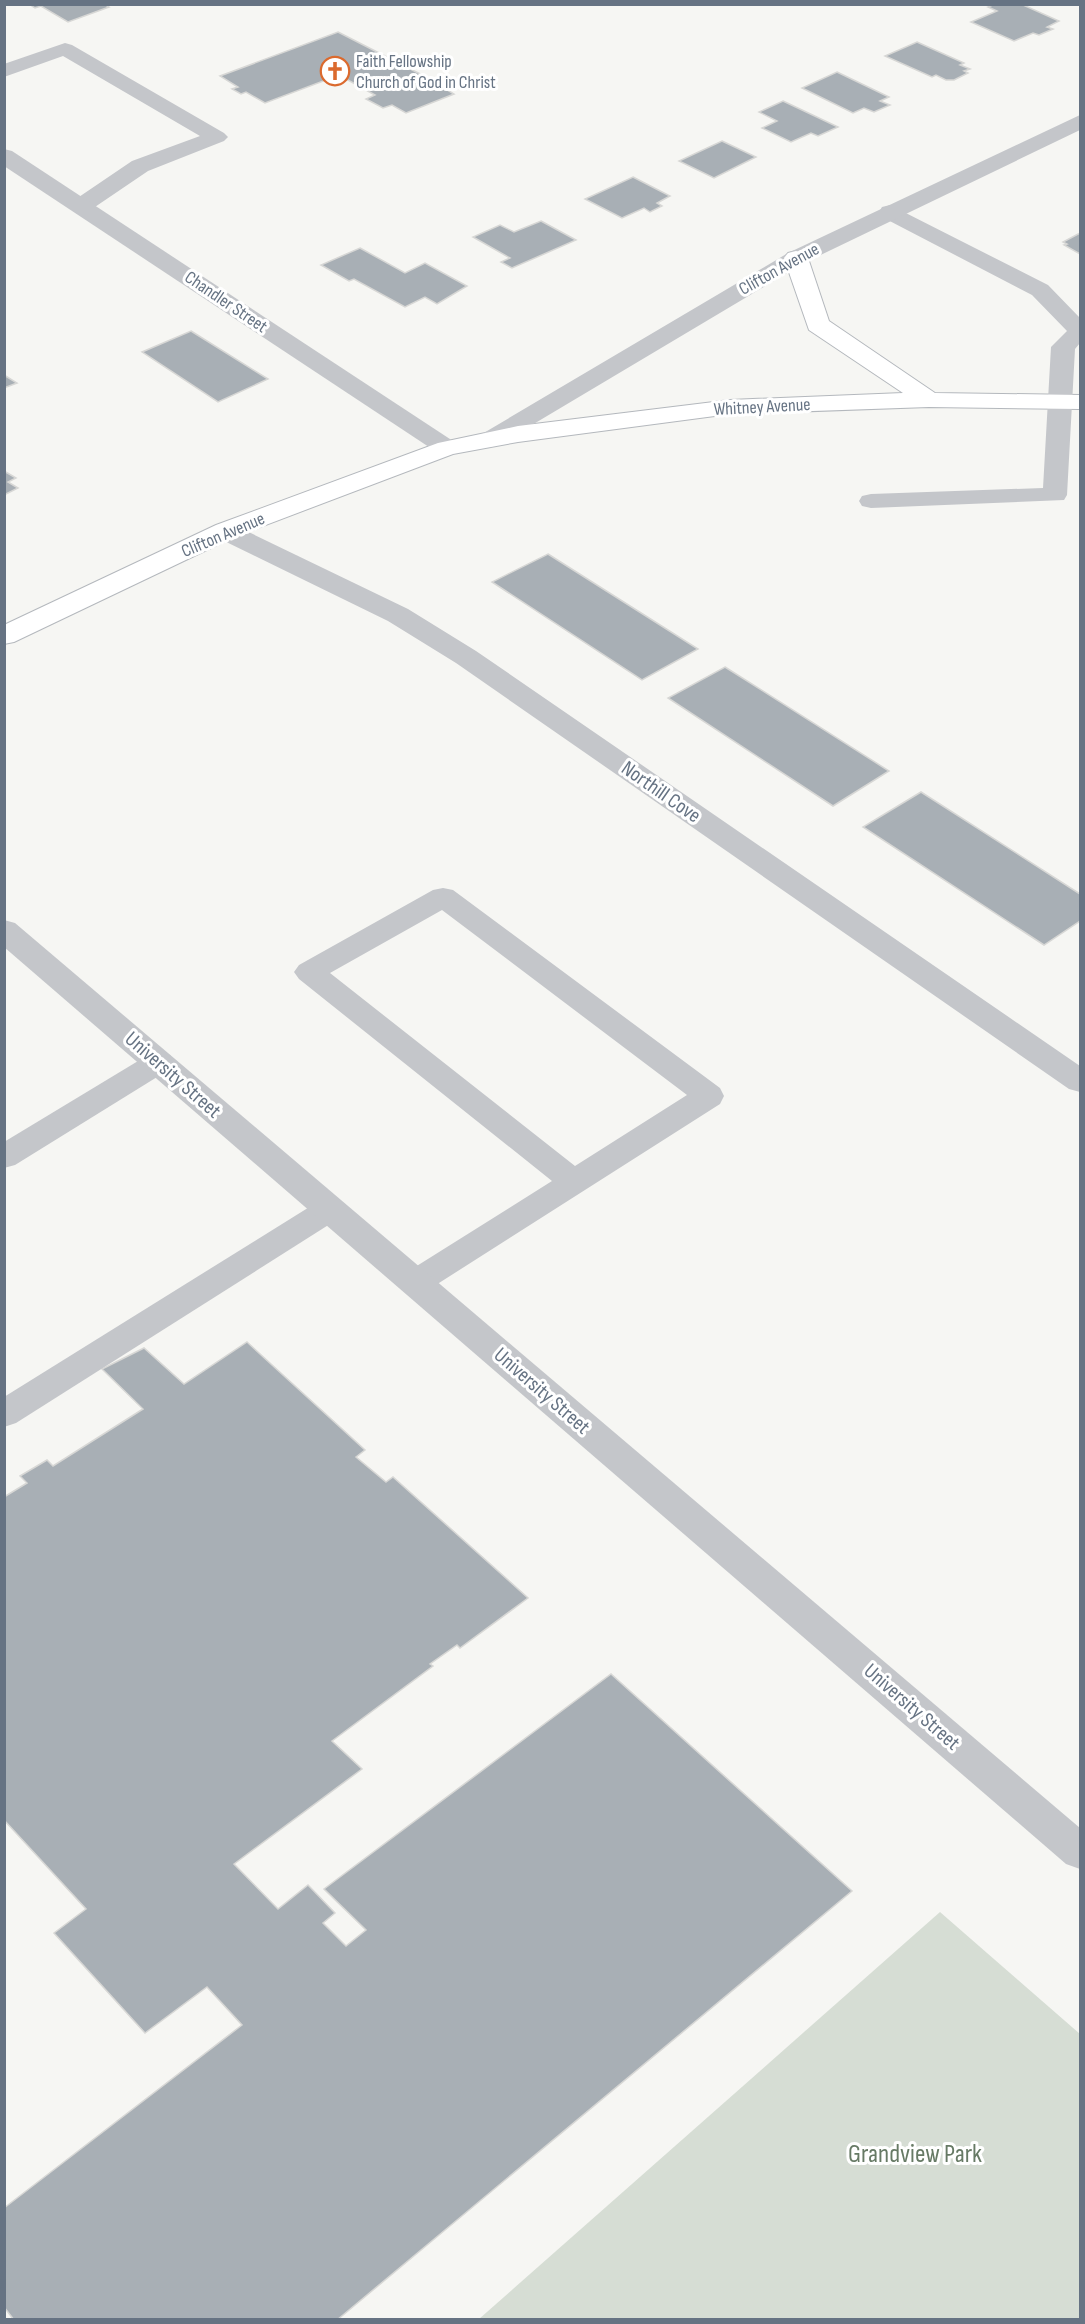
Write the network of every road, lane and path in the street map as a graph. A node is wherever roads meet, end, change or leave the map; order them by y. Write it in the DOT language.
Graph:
graph roads {
  1 [pos="4,71"];
  2 [pos="1080,122"];
  3 [pos="4,156"];
  4 [pos="81,206"];
  5 [pos="890,212"];
  6 [pos="796,258"];
  7 [pos="1080,331"];
  8 [pos="929,400"];
  9 [pos="1070,402"];
  10 [pos="490,439"];
  11 [pos="447,448"];
  12 [pos="872,501"];
  13 [pos="225,531"];
  14 [pos="4,636"];
  15 [pos="4,930"];
  16 [pos="159,1062"];
  17 [pos="1080,1081"];
  18 [pos="4,1157"];
  19 [pos="573,1181"];
  20 [pos="330,1209"];
  21 [pos="416,1282"];
  22 [pos="4,1414"];
  23 [pos="1080,1852"];
  1 -- 4 [label="lane"];
  2 -- 5 [label="street, Clifton Avenue"];
  3 -- 4 [label="street, Chandler Street"];
  4 -- 11 [label="street, Chandler Street"];
  5 -- 6 [label="street, Clifton Avenue"];
  5 -- 7 [label="lane"];
  6 -- 8 [label="main road"];
  6 -- 10 [label="street, Clifton Avenue"];
  7 -- 9 [label="lane"];
  8 -- 9 [label="main road, Whitney Avenue"];
  8 -- 10 [label="main road, Whitney Avenue"];
  9 -- 12 [label="lane"];
  10 -- 11 [label="main road, Whitney Avenue"];
  11 -- 13 [label="main road, Clifton Avenue"];
  13 -- 14 [label="main road, Clifton Avenue"];
  13 -- 17 [label="street, Northill Cove"];
  15 -- 16 [label="street, University Street"];
  16 -- 18 [label="lane"];
  16 -- 20 [label="street, University Street"];
  19 -- 19 [label="lane"];
  19 -- 21 [label="lane"];
  20 -- 21 [label="street, University Street"];
  20 -- 22 [label="lane"];
  21 -- 23 [label="street, University Street"];
}
